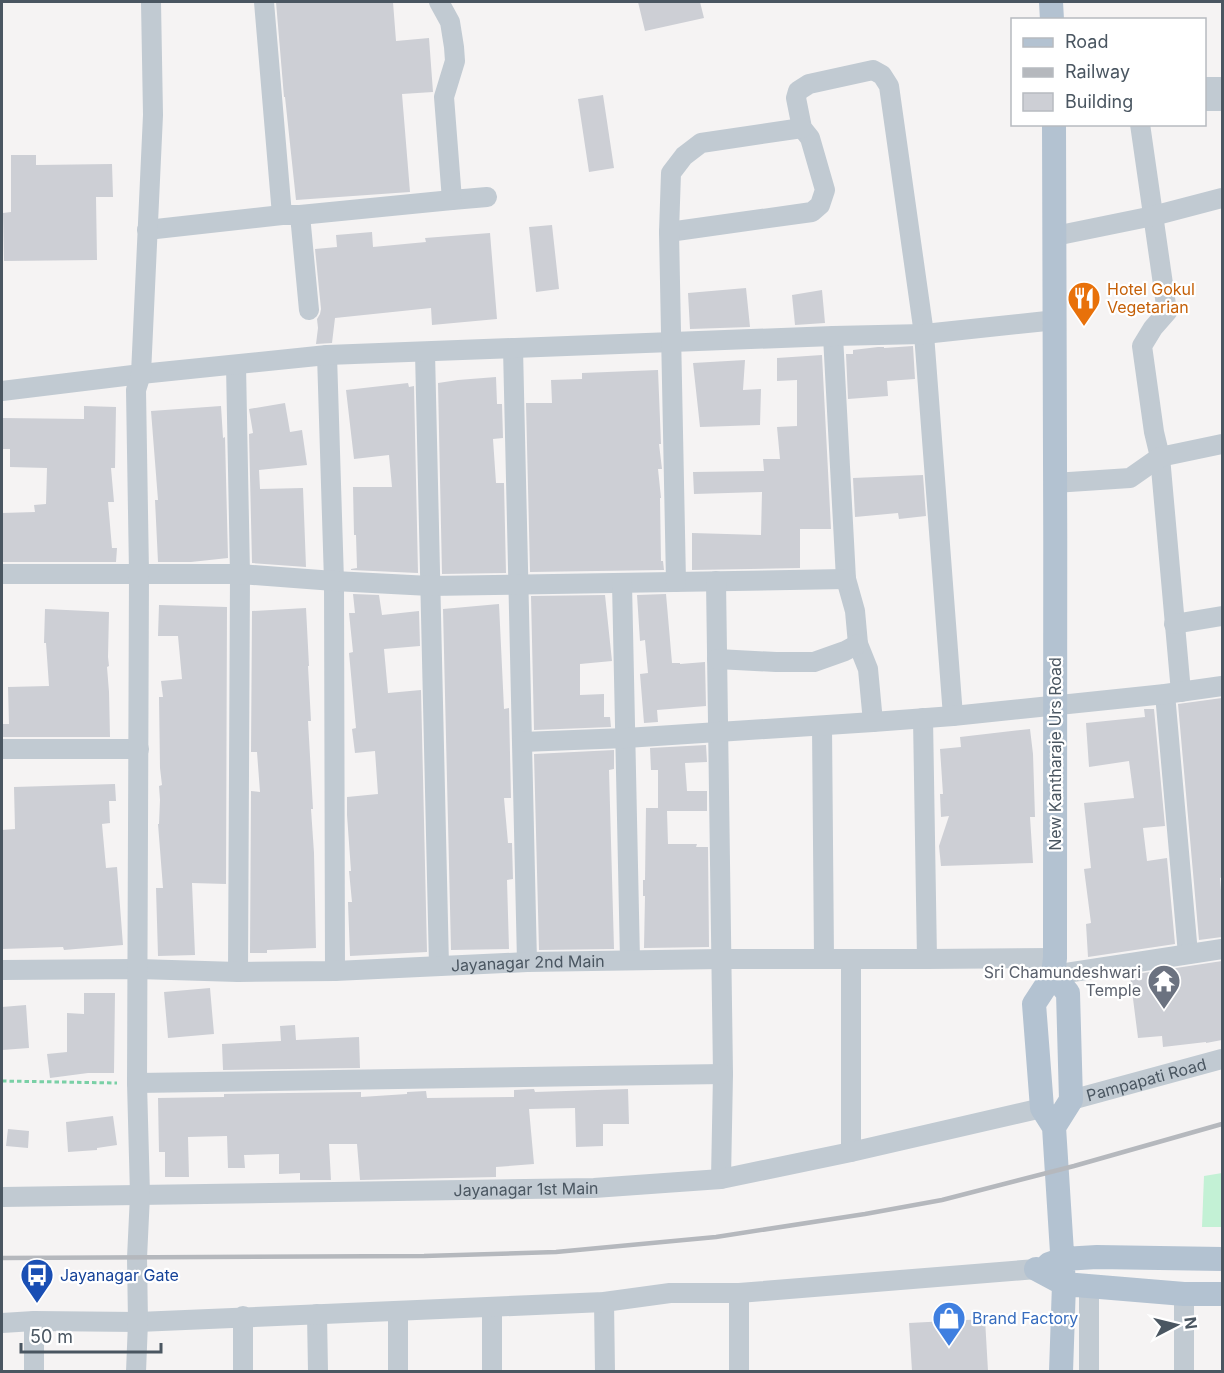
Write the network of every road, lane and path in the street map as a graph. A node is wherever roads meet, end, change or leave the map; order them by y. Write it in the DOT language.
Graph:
graph roads {
  1 [pos="151,2"];
  2 [pos="264,2"];
  3 [pos="439,2"];
  4 [pos="1051,2"];
  5 [pos="1052,18"];
  6 [pos="1206,87"];
  7 [pos="1222,87"];
  8 [pos="1206,101"];
  9 [pos="1222,101"];
  10 [pos="1054,126"];
  11 [pos="1140,126"];
  12 [pos="802,128"];
  13 [pos="487,197"];
  14 [pos="1222,198"];
  15 [pos="452,200"];
  16 [pos="291,215"];
  17 [pos="1153,216"];
  18 [pos="147,230"];
  19 [pos="669,232"];
  20 [pos="1055,236"];
  21 [pos="309,310"];
  22 [pos="1056,320"];
  23 [pos="924,334"];
  24 [pos="833,336"];
  25 [pos="672,342"];
  26 [pos="513,348"];
  27 [pos="425,352"];
  28 [pos="327,355"];
  29 [pos="236,365"];
  30 [pos="141,374"];
  31 [pos="2,391"];
  32 [pos="1222,444"];
  33 [pos="1160,457"];
  34 [pos="1054,483"];
  35 [pos="140,573"];
  36 [pos="2,574"];
  37 [pos="240,574"];
  38 [pos="846,579"];
  39 [pos="334,581"];
  40 [pos="716,581"];
  41 [pos="676,582"];
  42 [pos="622,583"];
  43 [pos="518,585"];
  44 [pos="430,586"];
  45 [pos="1222,616"];
  46 [pos="1174,624"];
  47 [pos="858,644"];
  48 [pos="717,659"];
  49 [pos="1222,686"];
  50 [pos="1173,693"];
  51 [pos="1055,705"];
  52 [pos="953,716"];
  53 [pos="923,718"];
  54 [pos="873,722"];
  55 [pos="822,726"];
  56 [pos="719,731"];
  57 [pos="626,738"];
  58 [pos="522,742"];
  59 [pos="2,749"];
  60 [pos="139,749"];
  61 [pos="1222,949"];
  62 [pos="1188,954"];
  63 [pos="721,959"];
  64 [pos="824,959"];
  65 [pos="851,959"];
  66 [pos="927,959"];
  67 [pos="630,960"];
  68 [pos="527,962"];
  69 [pos="439,966"];
  70 [pos="1054,966"];
  71 [pos="138,969"];
  72 [pos="2,970"];
  73 [pos="335,971"];
  74 [pos="238,972"];
  75 [pos="1222,1059"];
  76 [pos="723,1074"];
  77 [pos="2,1081"];
  78 [pos="137,1083"];
  79 [pos="1071,1100"];
  80 [pos="1048,1118"];
  81 [pos="851,1152"];
  82 [pos="721,1179"];
  83 [pos="140,1195"];
  84 [pos="2,1197"];
  85 [pos="1063,1258"];
  86 [pos="1222,1259"];
  87 [pos="1036,1269"];
  88 [pos="1065,1284"];
  89 [pos="1089,1286"];
  90 [pos="739,1293"];
  91 [pos="1184,1294"];
  92 [pos="1222,1294"];
  93 [pos="604,1302"];
  94 [pos="492,1307"];
  95 [pos="398,1311"];
  96 [pos="317,1314"];
  97 [pos="243,1316"];
  98 [pos="34,1321"];
  99 [pos="138,1322"];
  100 [pos="2,1323"];
  101 [pos="34,1371"];
  102 [pos="136,1371"];
  103 [pos="243,1371"];
  104 [pos="318,1371"];
  105 [pos="398,1371"];
  106 [pos="492,1371"];
  107 [pos="605,1371"];
  108 [pos="739,1371"];
  109 [pos="1061,1371"];
  110 [pos="1089,1371"];
  111 [pos="1184,1371"];
  1 -- 18 [label="street"];
  2 -- 16 [label="street"];
  3 -- 15 [label="street"];
  4 -- 5 [label="main road"];
  6 -- 7 [label="street"];
  8 -- 9 [label="street"];
  10 -- 20 [label="main road, New Kantharaje Urs Road"];
  11 -- 17 [label="street"];
  12 -- 19 [label="street"];
  12 -- 19 [label="street"];
  12 -- 23 [label="street"];
  13 -- 15 [label="street"];
  14 -- 17 [label="street"];
  15 -- 16 [label="street"];
  16 -- 18 [label="street"];
  16 -- 21 [label="street"];
  17 -- 20 [label="street"];
  17 -- 33 [label="street"];
  18 -- 30 [label="street"];
  19 -- 25 [label="street"];
  20 -- 22 [label="main road, New Kantharaje Urs Road"];
  22 -- 23 [label="street"];
  22 -- 34 [label="main road, New Kantharaje Urs Road"];
  23 -- 24 [label="street"];
  23 -- 52 [label="street"];
  24 -- 25 [label="street"];
  24 -- 38 [label="street"];
  25 -- 26 [label="street"];
  25 -- 41 [label="street"];
  26 -- 27 [label="street"];
  26 -- 43 [label="street"];
  27 -- 28 [label="street"];
  27 -- 44 [label="street"];
  28 -- 29 [label="street"];
  28 -- 39 [label="street"];
  29 -- 30 [label="street"];
  29 -- 37 [label="street"];
  30 -- 31 [label="street"];
  30 -- 35 [label="street"];
  32 -- 33 [label="street"];
  33 -- 34 [label="street"];
  33 -- 46 [label="street"];
  34 -- 51 [label="main road, New Kantharaje Urs Road"];
  35 -- 36 [label="street"];
  35 -- 37 [label="street"];
  35 -- 60 [label="street"];
  37 -- 39 [label="street"];
  37 -- 74 [label="street"];
  38 -- 40 [label="street"];
  38 -- 47 [label="street"];
  39 -- 44 [label="street"];
  39 -- 73 [label="street"];
  40 -- 41 [label="street"];
  40 -- 48 [label="street"];
  41 -- 42 [label="street"];
  42 -- 43 [label="street"];
  42 -- 57 [label="street"];
  43 -- 44 [label="street"];
  43 -- 58 [label="street"];
  44 -- 69 [label="street"];
  45 -- 46 [label="street"];
  46 -- 50 [label="street"];
  47 -- 48 [label="street"];
  47 -- 54 [label="street"];
  48 -- 56 [label="street"];
  49 -- 50 [label="street"];
  50 -- 51 [label="street"];
  50 -- 62 [label="street"];
  51 -- 52 [label="street"];
  51 -- 70 [label="main road, New Kantharaje Urs Road"];
  52 -- 53 [label="street"];
  53 -- 54 [label="street"];
  53 -- 66 [label="street"];
  54 -- 55 [label="street"];
  55 -- 56 [label="street"];
  55 -- 64 [label="street"];
  56 -- 57 [label="street"];
  56 -- 63 [label="street"];
  57 -- 58 [label="street"];
  57 -- 67 [label="street"];
  58 -- 68 [label="street"];
  59 -- 60 [label="street"];
  60 -- 71 [label="street"];
  61 -- 62 [label="street, Jayanagar 2nd Main"];
  62 -- 70 [label="street, Jayanagar 2nd Main"];
  63 -- 64 [label="street, Jayanagar 2nd Main"];
  63 -- 67 [label="street, Jayanagar 2nd Main"];
  63 -- 76 [label="street"];
  64 -- 65 [label="street, Jayanagar 2nd Main"];
  65 -- 66 [label="street, Jayanagar 2nd Main"];
  65 -- 81 [label="street"];
  66 -- 70 [label="street, Jayanagar 2nd Main"];
  67 -- 68 [label="street, Jayanagar 2nd Main"];
  68 -- 69 [label="street, Jayanagar 2nd Main"];
  69 -- 73 [label="street, Jayanagar 2nd Main"];
  70 -- 79 [label="main road"];
  70 -- 80 [label="main road"];
  71 -- 72 [label="street, Jayanagar 2nd Main"];
  71 -- 74 [label="street, Jayanagar 2nd Main"];
  71 -- 78 [label="street"];
  73 -- 74 [label="street, Jayanagar 2nd Main"];
  75 -- 79 [label="street, Pampapati Road"];
  76 -- 78 [label="street"];
  76 -- 82 [label="street"];
  77 -- 78 [label="path"];
  78 -- 83 [label="street"];
  79 -- 80 [label="main road"];
  80 -- 81 [label="street, Jayanagar 1st Main"];
  80 -- 85 [label="main road"];
  81 -- 82 [label="street, Jayanagar 1st Main"];
  82 -- 83 [label="street, Jayanagar 1st Main"];
  83 -- 84 [label="street, Jayanagar 1st Main"];
  83 -- 99 [label="street"];
  85 -- 86 [label="main road"];
  85 -- 87 [label="main road"];
  85 -- 88 [label="main road"];
  87 -- 88 [label="main road"];
  87 -- 90 [label="street"];
  88 -- 89 [label="main road"];
  88 -- 109 [label="main road"];
  89 -- 91 [label="main road"];
  89 -- 110 [label="street"];
  90 -- 93 [label="street"];
  90 -- 108 [label="street"];
  91 -- 92 [label="main road"];
  91 -- 111 [label="street"];
  93 -- 94 [label="street"];
  93 -- 107 [label="street"];
  94 -- 95 [label="street"];
  94 -- 106 [label="street"];
  95 -- 96 [label="street"];
  95 -- 105 [label="street"];
  96 -- 97 [label="street"];
  96 -- 104 [label="street"];
  97 -- 99 [label="street"];
  97 -- 103 [label="street"];
  98 -- 99 [label="street"];
  98 -- 100 [label="street"];
  98 -- 101 [label="street"];
  99 -- 102 [label="street"];
}
